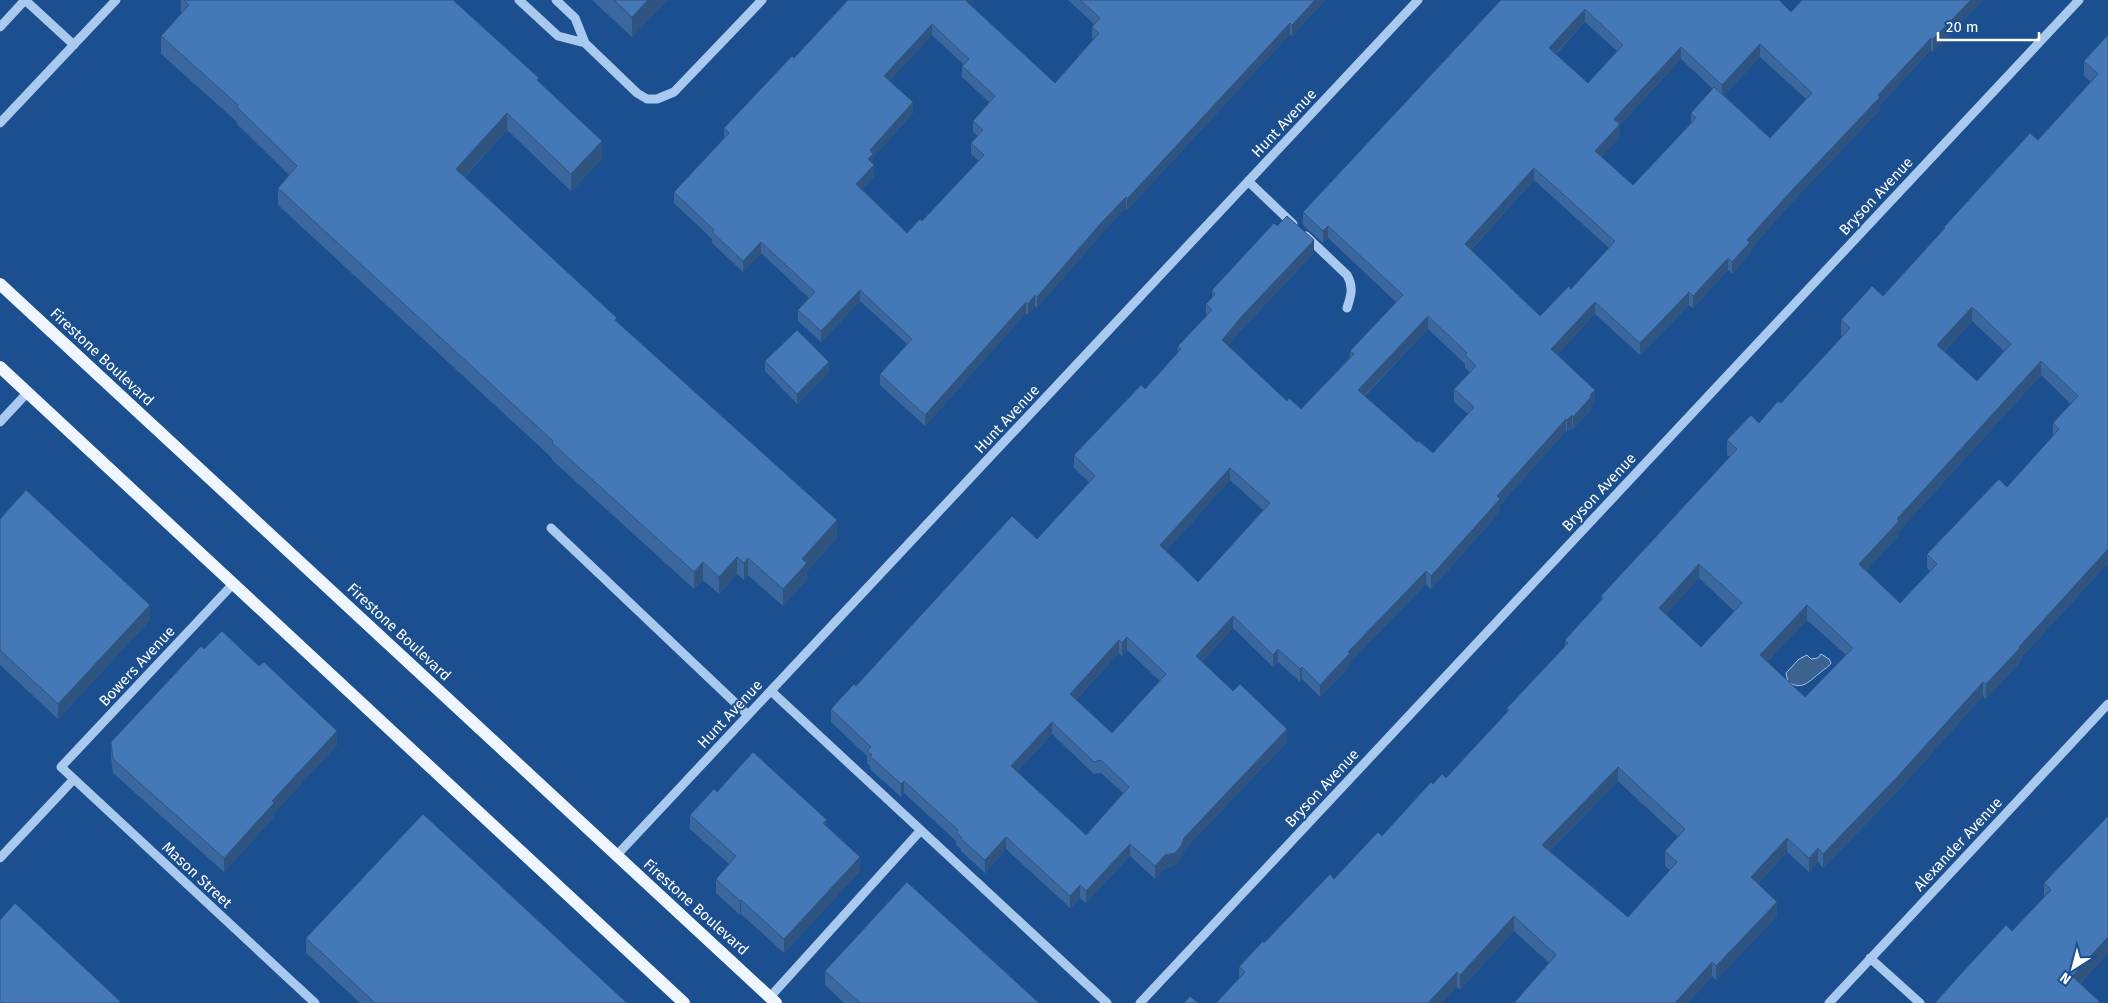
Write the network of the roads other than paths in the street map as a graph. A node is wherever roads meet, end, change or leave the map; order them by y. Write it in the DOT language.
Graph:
graph roads {
  1 [pos="25,0"];
  2 [pos="116,0"];
  3 [pos="520,0"];
  4 [pos="556,0"];
  5 [pos="762,0"];
  6 [pos="1418,0"];
  7 [pos="2079,0"];
  8 [pos="0,27"];
  9 [pos="585,43"];
  10 [pos="74,45"];
  11 [pos="0,124"];
  12 [pos="1248,181"];
  13 [pos="0,284"];
  14 [pos="1347,308"];
  15 [pos="0,368"];
  16 [pos="27,393"];
  17 [pos="0,422"];
  18 [pos="551,528"];
  19 [pos="233,584"];
  20 [pos="771,691"];
  21 [pos="2108,704"];
  22 [pos="748,715"];
  23 [pos="61,767"];
  24 [pos="74,779"];
  25 [pos="921,830"];
  26 [pos="616,856"];
  27 [pos="0,858"];
  28 [pos="1870,958"];
  29 [pos="773,1000"];
  30 [pos="315,1003"];
  31 [pos="684,1003"];
  32 [pos="1107,1003"];
  33 [pos="1140,1003"];
  34 [pos="1829,1003"];
  35 [pos="1920,1003"];
  1 -- 8 [label="street"];
  1 -- 10 [label="street"];
  2 -- 10 [label="street"];
  3 -- 9 [label="street"];
  4 -- 9 [label="street"];
  5 -- 9 [label="street"];
  6 -- 12 [label="street, Hunt Avenue"];
  7 -- 33 [label="street, Bryson Avenue"];
  10 -- 11 [label="street"];
  12 -- 14 [label="street"];
  12 -- 20 [label="street, Hunt Avenue"];
  13 -- 26 [label="main road, Firestone Boulevard"];
  15 -- 16 [label="main road"];
  16 -- 17 [label="street"];
  16 -- 19 [label="main road"];
  18 -- 22 [label="street"];
  19 -- 23 [label="street, Bowers Avenue"];
  19 -- 31 [label="main road"];
  20 -- 22 [label="street, Hunt Avenue"];
  20 -- 25 [label="street"];
  21 -- 28 [label="street, Alexander Avenue"];
  22 -- 26 [label="street, Hunt Avenue"];
  23 -- 24 [label="street, Mason Street"];
  24 -- 27 [label="street"];
  24 -- 30 [label="street, Mason Street"];
  25 -- 29 [label="street"];
  25 -- 32 [label="street"];
  26 -- 29 [label="main road, Firestone Boulevard"];
  28 -- 34 [label="street, Alexander Avenue"];
  28 -- 35 [label="street"];
}
